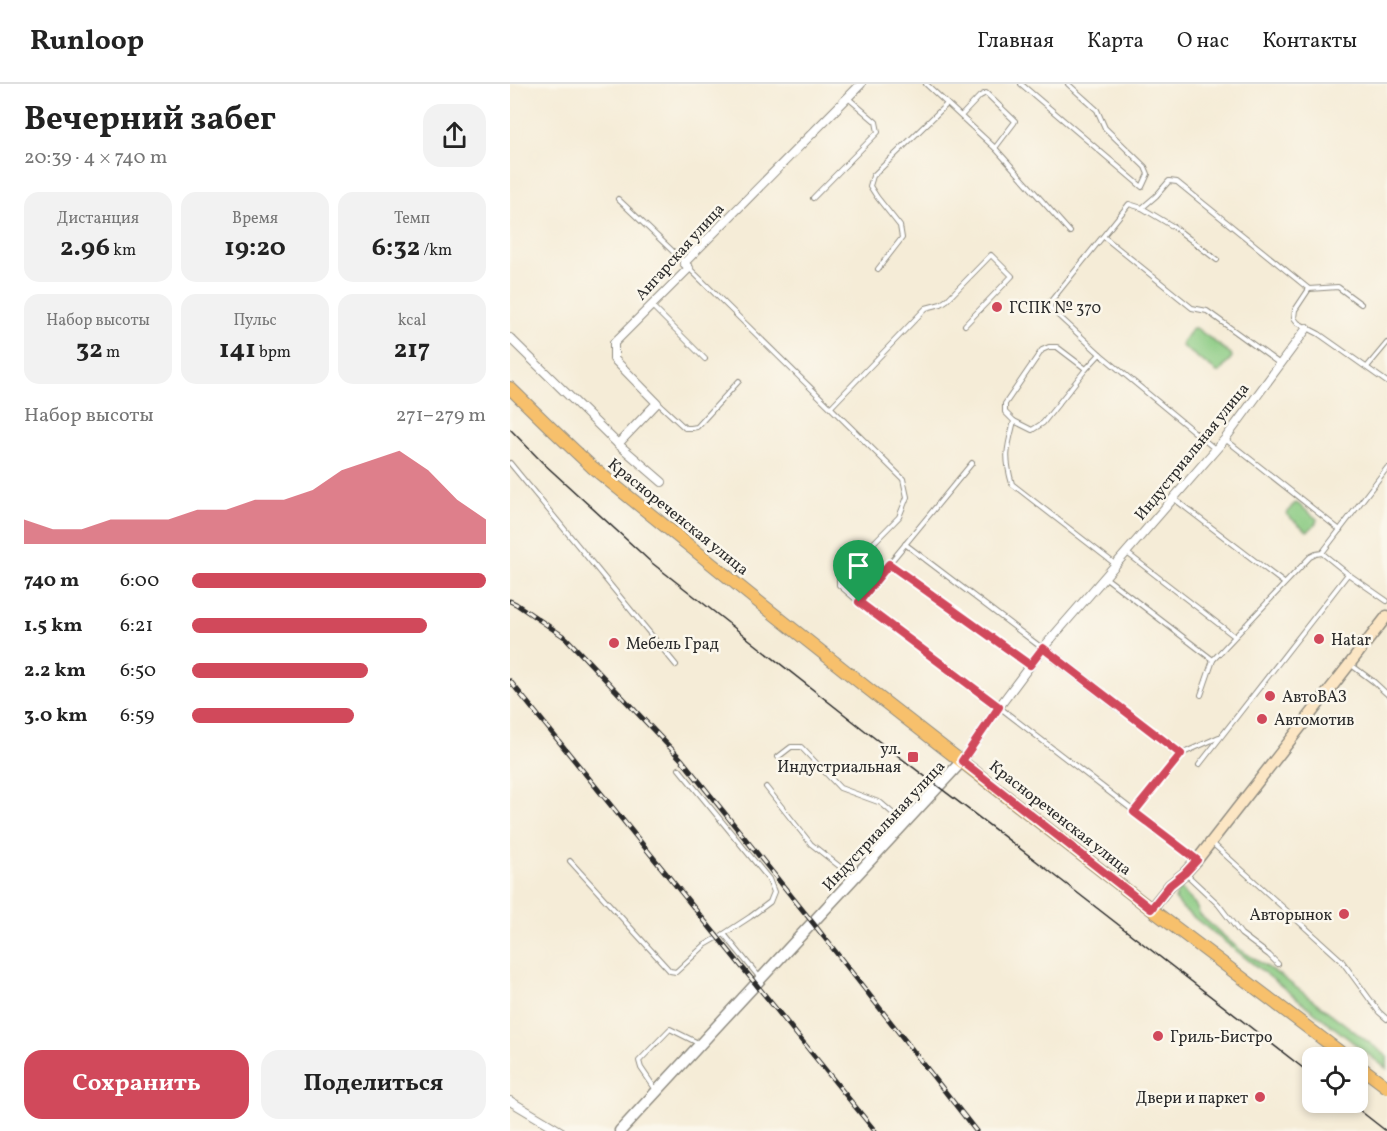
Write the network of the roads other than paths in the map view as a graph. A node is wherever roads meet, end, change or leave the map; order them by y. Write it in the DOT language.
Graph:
graph roads {
  1 [pos="861,84"];
  2 [pos="926,84"];
  3 [pos="1021,84"];
  4 [pos="1068,84"];
  5 [pos="848,97"];
  6 [pos="947,104"];
  7 [pos="961,116"];
  8 [pos="995,148"];
  9 [pos="813,198"];
  10 [pos="618,199"];
  11 [pos="1142,208"];
  12 [pos="1070,232"];
  13 [pos="1104,237"];
  14 [pos="1217,260"];
  15 [pos="686,265"];
  16 [pos="878,269"];
  17 [pos="1310,289"];
  18 [pos="1361,304"];
  19 [pos="651,305"];
  20 [pos="965,325"];
  21 [pos="1307,328"];
  22 [pos="510,338"];
  23 [pos="1387,344"];
  24 [pos="1100,354"];
  25 [pos="705,359"];
  26 [pos="1280,364"];
  27 [pos="1366,367"];
  28 [pos="1086,369"];
  29 [pos="739,381"];
  30 [pos="1387,382"];
  31 [pos="510,388"];
  32 [pos="657,403"];
  33 [pos="831,407"];
  34 [pos="1014,421"];
  35 [pos="1224,439"];
  36 [pos="618,444"];
  37 [pos="1216,449"];
  38 [pos="510,463"];
  39 [pos="972,463"];
  40 [pos="1387,468"];
  41 [pos="662,482"];
  42 [pos="1173,498"];
  43 [pos="1340,530"];
  44 [pos="905,544"];
  45 [pos="1126,553"];
  46 [pos="1322,553"];
  47 [pos="889,564"];
  48 [pos="1116,565"];
  49 [pos="1348,574"];
  50 [pos="1105,577"];
  51 [pos="1284,583"];
  52 [pos="1387,601"];
  53 [pos="859,602"];
  54 [pos="1387,616"];
  55 [pos="1234,636"];
  56 [pos="1043,648"];
  57 [pos="1213,660"];
  58 [pos="1350,664"];
  59 [pos="676,665"];
  60 [pos="1030,665"];
  61 [pos="1387,694"];
  62 [pos="1201,695"];
  63 [pos="999,707"];
  64 [pos="1122,709"];
  65 [pos="1222,736"];
  66 [pos="1181,754"];
  67 [pos="778,757"];
  68 [pos="962,761"];
  69 [pos="1199,765"];
  70 [pos="679,769"];
  71 [pos="766,787"];
  72 [pos="1134,812"];
  73 [pos="905,823"];
  74 [pos="1211,842"];
  75 [pos="1197,860"];
  76 [pos="570,861"];
  77 [pos="1185,873"];
  78 [pos="854,878"];
  79 [pos="1151,909"];
  80 [pos="724,934"];
  81 [pos="1278,964"];
  82 [pos="761,978"];
  83 [pos="1387,1019"];
  84 [pos="701,1044"];
  85 [pos="1333,1047"];
  86 [pos="1368,1073"];
  87 [pos="1387,1087"];
  88 [pos="657,1092"];
  89 [pos="510,1101"];
  90 [pos="625,1130"];
  91 [pos="560,1131"];
  1 -- 5 [label="street, Ангарская улица"];
  2 -- 6 [label="lane"];
  3 -- 4 [label="lane"];
  5 -- 9 [label="lane"];
  5 -- 15 [label="street, Ангарская улица"];
  6 -- 7 [label="lane"];
  6 -- 16 [label="lane"];
  7 -- 8 [label="lane"];
  7 -- 8 [label="lane"];
  8 -- 12 [label="lane"];
  10 -- 15 [label="lane"];
  11 -- 13 [label="lane"];
  11 -- 14 [label="lane"];
  11 -- 17 [label="lane"];
  13 -- 24 [label="lane"];
  13 -- 26 [label="lane"];
  15 -- 19 [label="street, Ангарская улица"];
  15 -- 33 [label="lane"];
  17 -- 18 [label="lane"];
  17 -- 21 [label="lane"];
  19 -- 25 [label="lane"];
  19 -- 32 [label="street, Ангарская улица"];
  20 -- 33 [label="lane"];
  21 -- 26 [label="street, Индустриальная улица"];
  21 -- 27 [label="lane"];
  22 -- 36 [label="street"];
  23 -- 27 [label="lane"];
  24 -- 28 [label="lane"];
  24 -- 37 [label="lane"];
  26 -- 35 [label="street, Индустриальная улица"];
  27 -- 30 [label="lane"];
  28 -- 34 [label="lane"];
  28 -- 34 [label="lane"];
  29 -- 32 [label="lane"];
  31 -- 68 [label="main road, Краснореченская улица"];
  32 -- 36 [label="street"];
  33 -- 53 [label="lane"];
  34 -- 48 [label="lane"];
  35 -- 37 [label="street, Индустриальная улица"];
  35 -- 43 [label="lane"];
  36 -- 41 [label="street"];
  37 -- 42 [label="street, Индустриальная улица"];
  38 -- 59 [label="lane"];
  39 -- 44 [label="lane"];
  40 -- 43 [label="lane"];
  42 -- 45 [label="street, Индустриальная улица"];
  42 -- 51 [label="lane"];
  43 -- 46 [label="lane"];
  44 -- 47 [label="lane"];
  44 -- 56 [label="lane"];
  45 -- 48 [label="street, Индустриальная улица"];
  45 -- 55 [label="lane"];
  46 -- 49 [label="lane"];
  46 -- 51 [label="lane"];
  47 -- 53 [label="lane"];
  47 -- 60 [label="lane"];
  48 -- 50 [label="street, Индустриальная улица"];
  49 -- 52 [label="lane"];
  49 -- 65 [label="lane"];
  50 -- 56 [label="street, Индустриальная улица"];
  50 -- 57 [label="lane"];
  51 -- 55 [label="lane"];
  53 -- 63 [label="lane"];
  54 -- 58 [label="main road"];
  55 -- 57 [label="lane"];
  56 -- 60 [label="street, Индустриальная улица"];
  56 -- 64 [label="street"];
  57 -- 62 [label="lane"];
  58 -- 61 [label="lane"];
  58 -- 74 [label="main road"];
  60 -- 63 [label="street, Индустриальная улица"];
  63 -- 68 [label="street, Индустриальная улица"];
  63 -- 72 [label="lane"];
  64 -- 66 [label="lane"];
  65 -- 66 [label="lane"];
  65 -- 69 [label="lane"];
  66 -- 72 [label="lane"];
  67 -- 73 [label="lane"];
  68 -- 73 [label="street, Индустриальная улица"];
  68 -- 79 [label="main road, Краснореченская улица"];
  70 -- 80 [label="lane"];
  71 -- 78 [label="lane"];
  72 -- 75 [label="lane"];
  73 -- 78 [label="street, Индустриальная улица"];
  74 -- 75 [label="main road"];
  74 -- 83 [label="lane"];
  75 -- 77 [label="main road"];
  76 -- 80 [label="lane"];
  77 -- 79 [label="main road"];
  77 -- 81 [label="lane"];
  78 -- 82 [label="street, Индустриальная улица"];
  79 -- 85 [label="main road, Краснореченская улица"];
  80 -- 82 [label="lane"];
  82 -- 84 [label="street, Индустриальная улица"];
  84 -- 88 [label="street, Индустриальная улица"];
  84 -- 88 [label="lane"];
  86 -- 87 [label="main road"];
  88 -- 90 [label="street, Индустриальная улица"];
  89 -- 91 [label="street"];
}
